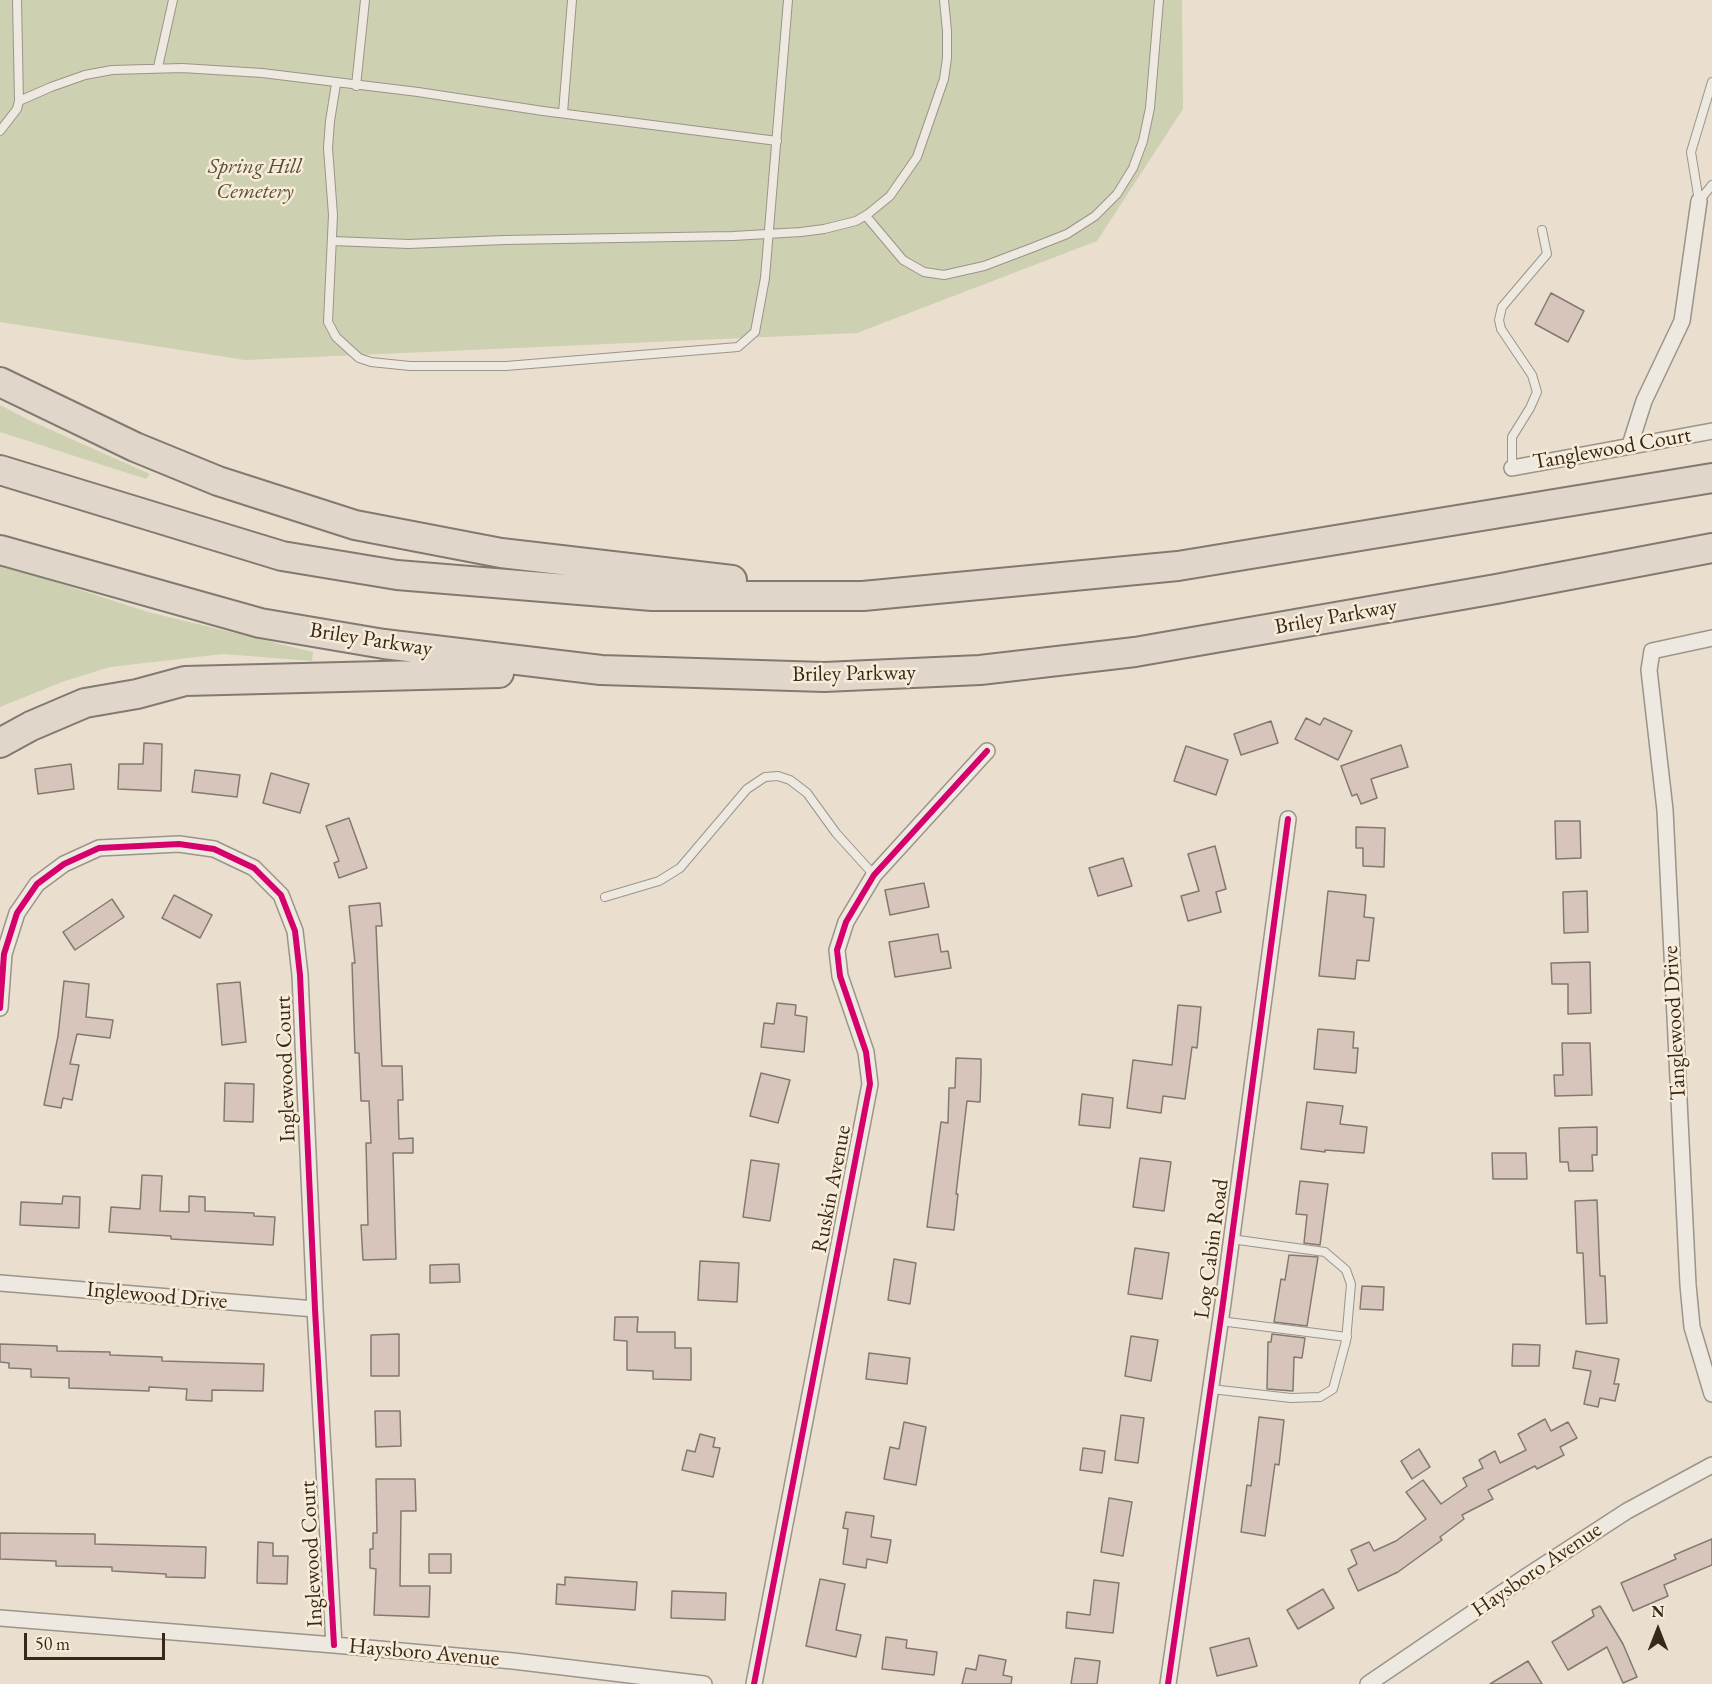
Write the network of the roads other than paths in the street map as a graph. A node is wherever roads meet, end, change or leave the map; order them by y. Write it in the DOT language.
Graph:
graph roads {
  1 [pos="17,0"];
  2 [pos="173,0"];
  3 [pos="364,0"];
  4 [pos="572,0"];
  5 [pos="788,0"];
  6 [pos="944,0"];
  7 [pos="1159,0"];
  8 [pos="158,67"];
  9 [pos="1712,82"];
  10 [pos="336,84"];
  11 [pos="356,86"];
  12 [pos="19,101"];
  13 [pos="563,113"];
  14 [pos="0,131"];
  15 [pos="777,141"];
  16 [pos="1712,185"];
  17 [pos="1699,201"];
  18 [pos="866,216"];
  19 [pos="1542,230"];
  20 [pos="769,234"];
  21 [pos="333,241"];
  22 [pos="0,382"];
  23 [pos="1712,431"];
  24 [pos="1630,445"];
  25 [pos="1512,468"];
  26 [pos="0,470"];
  27 [pos="1712,478"];
  28 [pos="1712,548"];
  29 [pos="0,550"];
  30 [pos="863,596"];
  31 [pos="1712,638"];
  32 [pos="601,670"];
  33 [pos="0,743"];
  34 [pos="987,751"];
  35 [pos="1288,819"];
  36 [pos="874,875"];
  37 [pos="605,897"];
  38 [pos="0,1008"];
  39 [pos="1231,1239"];
  40 [pos="0,1283"];
  41 [pos="315,1309"];
  42 [pos="1220,1321"];
  43 [pos="1347,1337"];
  44 [pos="1210,1389"];
  45 [pos="1712,1394"];
  46 [pos="1712,1466"];
  47 [pos="0,1618"];
  48 [pos="334,1645"];
  49 [pos="704,1684"];
  50 [pos="754,1684"];
  51 [pos="1168,1684"];
  52 [pos="1368,1684"];
  1 -- 12 [label="lane"];
  2 -- 8 [label="lane"];
  3 -- 11 [label="lane"];
  4 -- 13 [label="lane"];
  5 -- 15 [label="lane"];
  6 -- 18 [label="lane"];
  7 -- 18 [label="lane"];
  8 -- 10 [label="lane"];
  8 -- 12 [label="lane"];
  9 -- 17 [label="lane"];
  10 -- 11 [label="lane"];
  10 -- 21 [label="lane"];
  11 -- 13 [label="lane"];
  12 -- 14 [label="lane"];
  13 -- 15 [label="lane"];
  15 -- 20 [label="lane"];
  16 -- 17 [label="lane"];
  17 -- 24 [label="street"];
  18 -- 20 [label="lane"];
  19 -- 25 [label="lane"];
  20 -- 21 [label="lane"];
  20 -- 21 [label="lane"];
  22 -- 30 [label="highway"];
  23 -- 24 [label="street, Tanglewood Court"];
  24 -- 25 [label="street, Tanglewood Court"];
  26 -- 30 [label="highway"];
  27 -- 30 [label="highway"];
  28 -- 32 [label="highway, Briley Parkway"];
  29 -- 32 [label="highway, Briley Parkway"];
  31 -- 45 [label="street, Tanglewood Drive"];
  32 -- 33 [label="highway"];
  34 -- 36 [label="street, Ruskin Avenue"];
  35 -- 39 [label="street, Log Cabin Road"];
  36 -- 37 [label="lane"];
  36 -- 50 [label="street, Ruskin Avenue"];
  38 -- 41 [label="street, Inglewood Court"];
  39 -- 42 [label="street, Log Cabin Road"];
  39 -- 43 [label="lane"];
  40 -- 41 [label="street, Inglewood Drive"];
  41 -- 48 [label="street, Inglewood Court"];
  42 -- 43 [label="lane"];
  42 -- 44 [label="street, Log Cabin Road"];
  43 -- 44 [label="lane"];
  44 -- 51 [label="street, Log Cabin Road"];
  46 -- 52 [label="street, Haysboro Avenue"];
  47 -- 48 [label="street, Haysboro Avenue"];
  48 -- 49 [label="street, Haysboro Avenue"];
}
